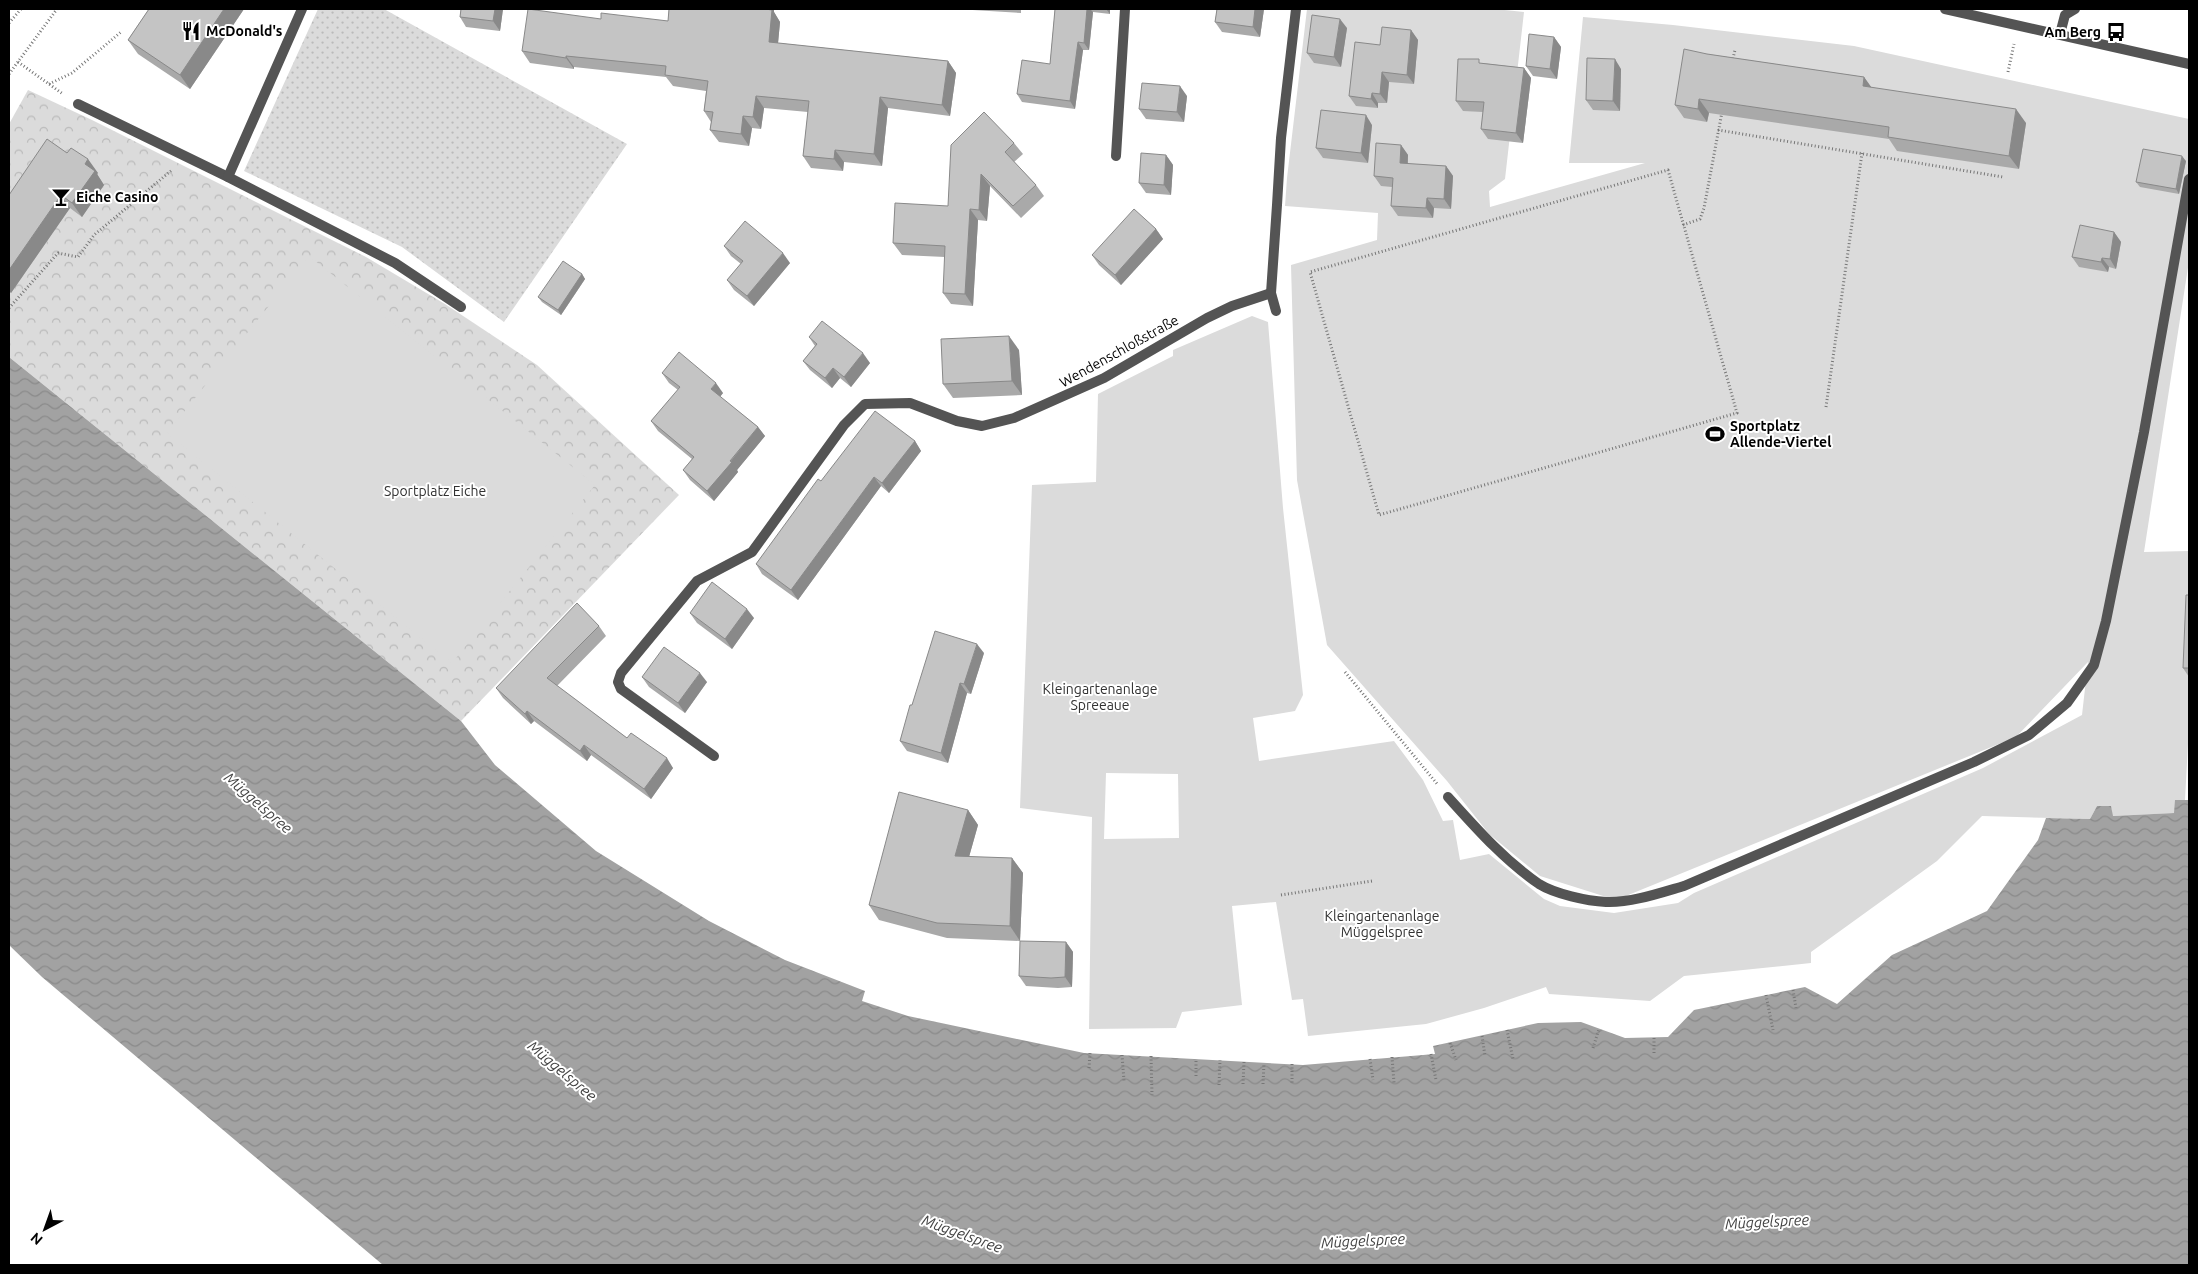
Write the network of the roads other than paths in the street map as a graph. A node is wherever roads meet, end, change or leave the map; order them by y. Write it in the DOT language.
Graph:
graph roads {
  1 [pos="302,9"];
  2 [pos="1125,9"];
  3 [pos="1296,9"];
  4 [pos="1945,9"];
  5 [pos="2075,9"];
  6 [pos="2060,34"];
  7 [pos="2189,64"];
  8 [pos="78,104"];
  9 [pos="1116,156"];
  10 [pos="228,177"];
  11 [pos="2189,179"];
  12 [pos="1271,293"];
  13 [pos="460,306"];
  14 [pos="1276,311"];
  15 [pos="714,756"];
  16 [pos="1448,797"];
  1 -- 10 [label="street"];
  2 -- 9 [label="street"];
  3 -- 12 [label="street"];
  4 -- 6 [label="street"];
  5 -- 6 [label="street"];
  6 -- 7 [label="street"];
  8 -- 10 [label="street"];
  10 -- 13 [label="street"];
  11 -- 16 [label="street"];
  12 -- 14 [label="street"];
  12 -- 15 [label="street, Wendenschloßstraße"];
}
